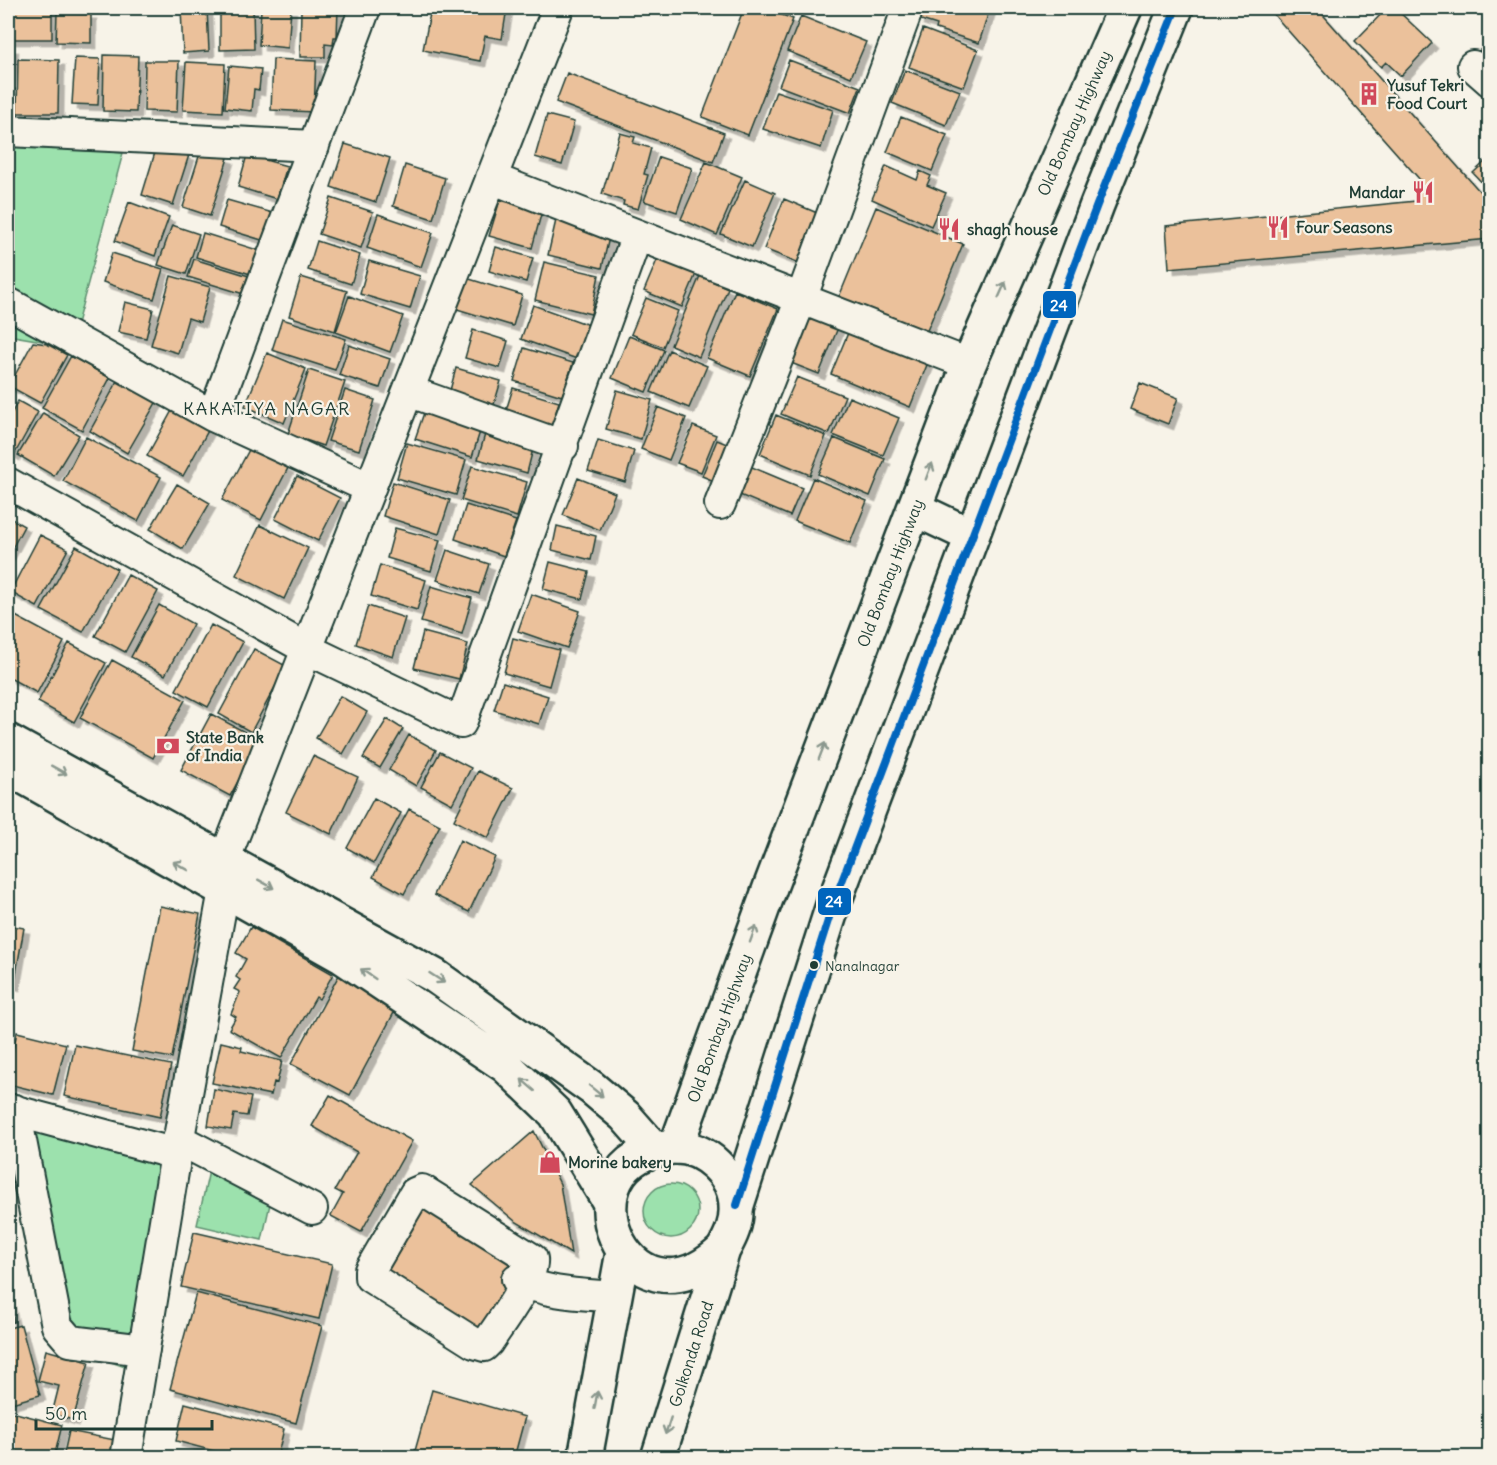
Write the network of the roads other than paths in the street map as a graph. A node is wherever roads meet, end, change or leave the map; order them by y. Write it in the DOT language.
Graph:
graph roads {
  1 [pos="365,8"];
  2 [pos="558,8"];
  3 [pos="908,8"];
  4 [pos="1125,8"];
  5 [pos="1176,8"];
  6 [pos="8,131"];
  7 [pos="314,146"];
  8 [pos="491,178"];
  9 [pos="637,235"];
  10 [pos="801,299"];
  11 [pos="8,303"];
  12 [pos="969,364"];
  13 [pos="408,391"];
  14 [pos="213,416"];
  15 [pos="562,446"];
  16 [pos="8,483"];
  17 [pos="370,488"];
  18 [pos="720,504"];
  19 [pos="915,508"];
  20 [pos="972,536"];
  21 [pos="307,649"];
  22 [pos="8,741"];
  23 [pos="8,768"];
  24 [pos="224,875"];
  25 [pos="11,1109"];
  26 [pos="177,1146"];
  27 [pos="665,1148"];
  28 [pos="609,1201"];
  29 [pos="736,1205"];
  30 [pos="312,1209"];
  31 [pos="723,1250"];
  32 [pos="623,1252"];
  33 [pos="521,1281"];
  34 [pos="615,1297"];
  35 [pos="144,1350"];
  36 [pos="126,1458"];
  37 [pos="585,1458"];
  38 [pos="658,1458"];
  1 -- 7 [label="street"];
  2 -- 8 [label="street"];
  3 -- 10 [label="street"];
  12 -- 4 [label="main road, Old Bombay Highway, one-way"];
  5 -- 20 [label="main road"];
  6 -- 7 [label="street"];
  7 -- 14 [label="street"];
  8 -- 9 [label="street"];
  8 -- 13 [label="street"];
  9 -- 10 [label="street"];
  9 -- 15 [label="street"];
  10 -- 12 [label="street"];
  10 -- 18 [label="street"];
  11 -- 14 [label="street"];
  19 -- 12 [label="main road, Old Bombay Highway, one-way"];
  13 -- 15 [label="street"];
  13 -- 17 [label="street"];
  14 -- 17 [label="street"];
  15 -- 21 [label="street"];
  16 -- 21 [label="street"];
  17 -- 21 [label="street"];
  19 -- 20 [label="main road"];
  27 -- 19 [label="main road, Old Bombay Highway, one-way"];
  20 -- 29 [label="main road"];
  21 -- 24 [label="street"];
  22 -- 24 [label="main road, one-way"];
  24 -- 23 [label="main road, one-way"];
  24 -- 26 [label="street"];
  24 -- 27 [label="main road, one-way"];
  28 -- 24 [label="main road, one-way"];
  25 -- 26 [label="street"];
  25 -- 35 [label="street"];
  26 -- 30 [label="street"];
  26 -- 35 [label="street"];
  27 -- 28 [label="main road"];
  27 -- 29 [label="main road, Golkonda Road"];
  28 -- 32 [label="main road"];
  29 -- 31 [label="main road, Golkonda Road"];
  31 -- 32 [label="main road, Golkonda Road"];
  31 -- 38 [label="main road, Golkonda Road, one-way"];
  32 -- 34 [label="main road"];
  33 -- 33 [label="street"];
  33 -- 34 [label="street"];
  37 -- 34 [label="main road, one-way"];
  35 -- 36 [label="street"];
}
